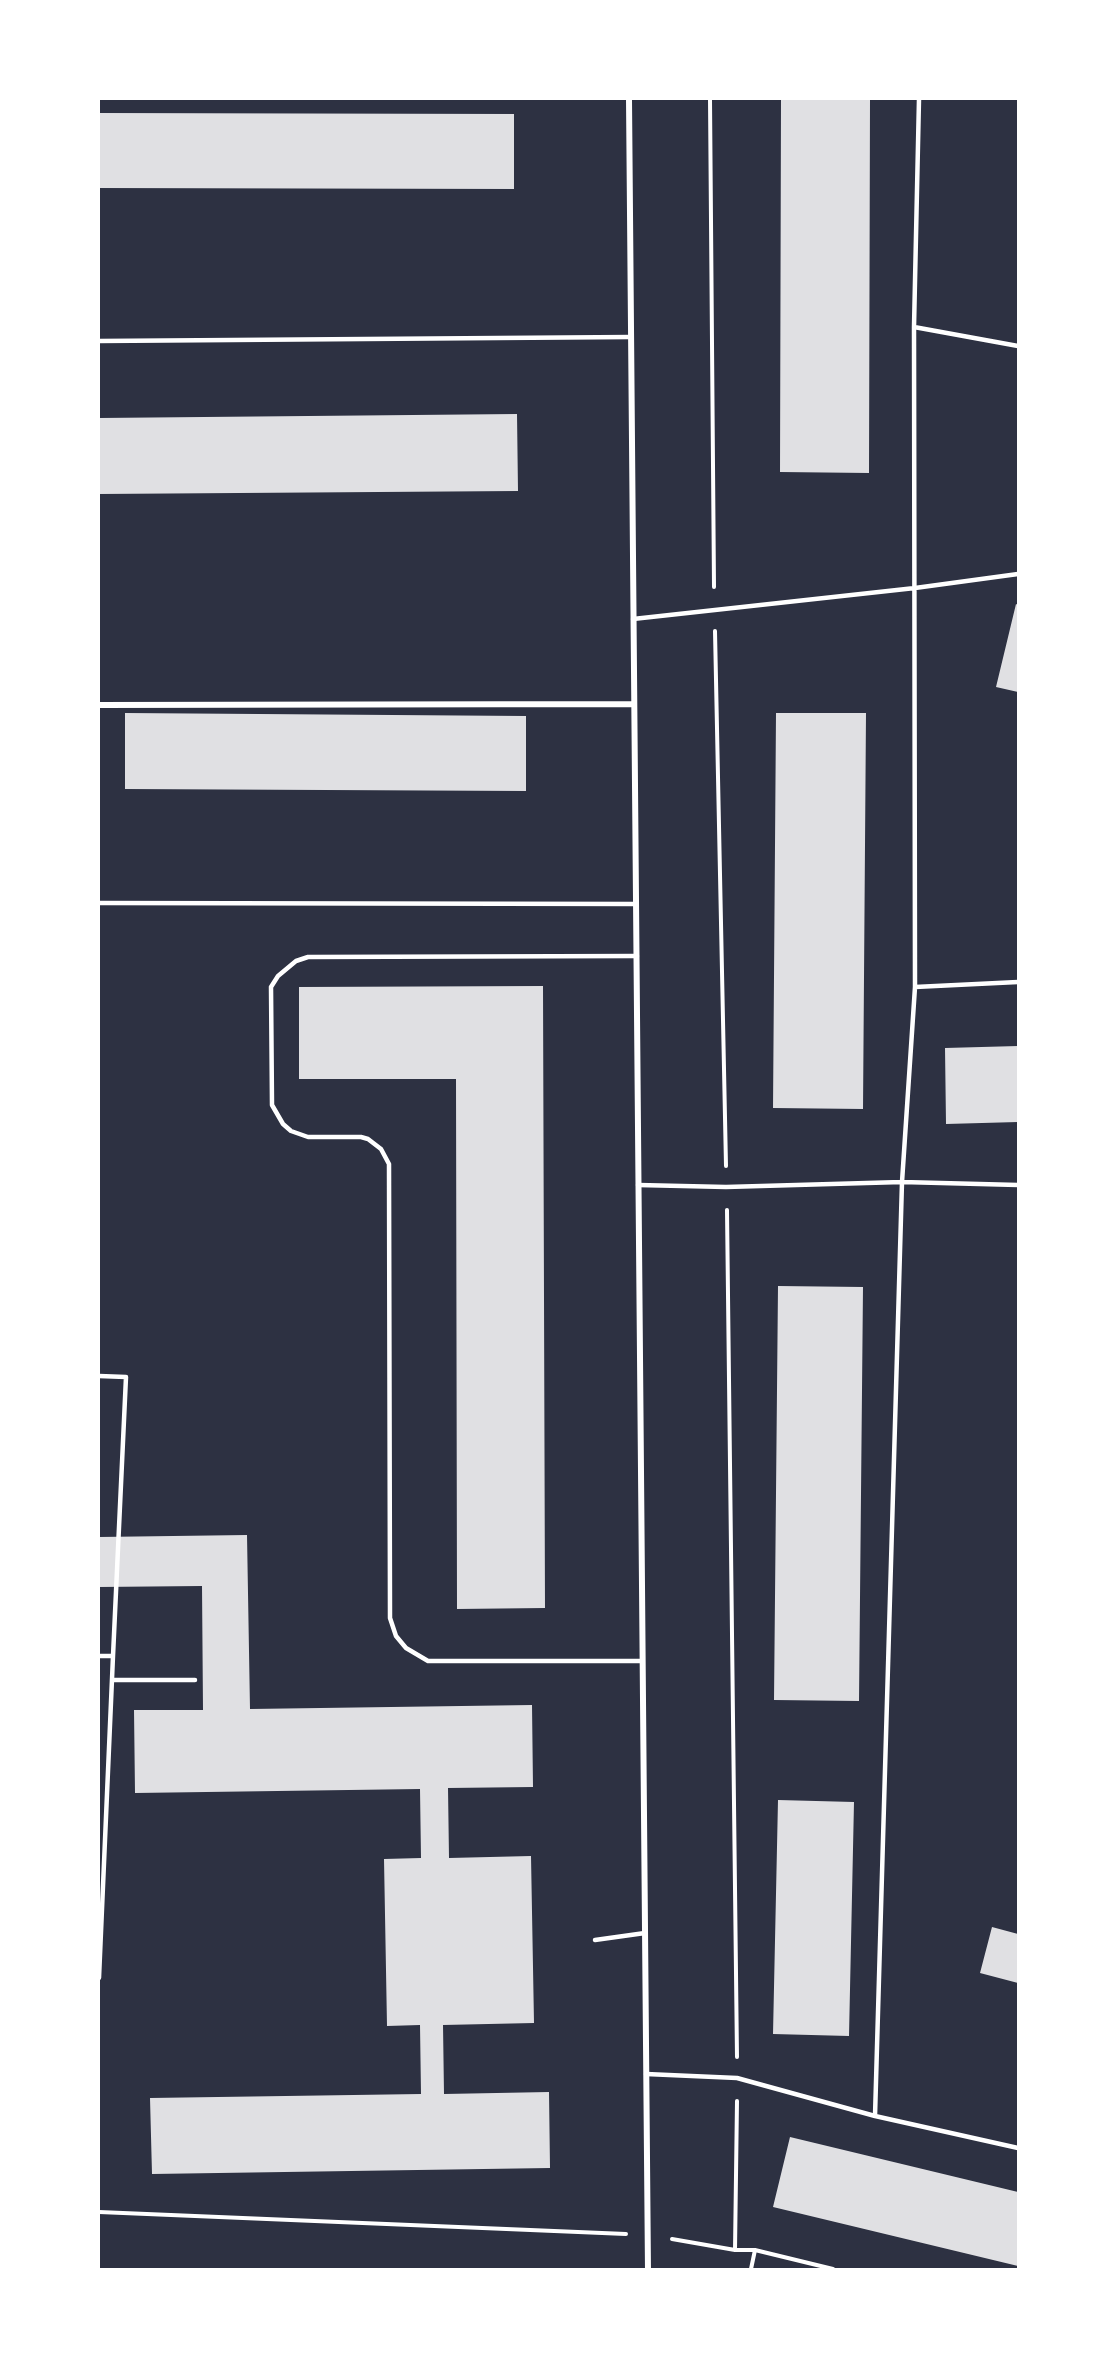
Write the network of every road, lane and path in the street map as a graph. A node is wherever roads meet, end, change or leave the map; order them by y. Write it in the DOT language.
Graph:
graph roads {
  1 [pos="629,99"];
  2 [pos="919,99"];
  3 [pos="915,327"];
  4 [pos="631,337"];
  5 [pos="99,341"];
  6 [pos="1018,346"];
  7 [pos="1018,574"];
  8 [pos="915,588"];
  9 [pos="633,618"];
  10 [pos="634,704"];
  11 [pos="99,705"];
  12 [pos="99,903"];
  13 [pos="636,904"];
  14 [pos="637,956"];
  15 [pos="1018,982"];
  16 [pos="915,987"];
  17 [pos="902,1182"];
  18 [pos="638,1185"];
  19 [pos="1018,1185"];
  20 [pos="99,1376"];
  21 [pos="99,1656"];
  22 [pos="113,1656"];
  23 [pos="642,1661"];
  24 [pos="113,1680"];
  25 [pos="195,1680"];
  26 [pos="645,1934"];
  27 [pos="595,1940"];
  28 [pos="99,1978"];
  29 [pos="646,2074"];
  30 [pos="875,2116"];
  31 [pos="1018,2148"];
  32 [pos="99,2212"];
  33 [pos="648,2235"];
  34 [pos="755,2250"];
  35 [pos="648,2269"];
  36 [pos="752,2269"];
  37 [pos="833,2269"];
  1 -- 4 [label="street"];
  2 -- 3 [label="lane"];
  3 -- 6 [label="lane"];
  3 -- 8 [label="lane"];
  4 -- 5 [label="lane"];
  4 -- 9 [label="street"];
  7 -- 8 [label="lane"];
  8 -- 9 [label="lane"];
  8 -- 16 [label="lane"];
  9 -- 10 [label="street"];
  10 -- 11 [label="street"];
  10 -- 13 [label="street"];
  12 -- 13 [label="lane"];
  13 -- 14 [label="street"];
  14 -- 18 [label="street"];
  14 -- 23 [label="lane"];
  15 -- 16 [label="lane"];
  16 -- 17 [label="lane"];
  17 -- 18 [label="lane"];
  17 -- 19 [label="lane"];
  17 -- 30 [label="lane"];
  18 -- 23 [label="street"];
  20 -- 22 [label="lane"];
  21 -- 22 [label="lane"];
  22 -- 24 [label="lane"];
  23 -- 26 [label="street"];
  24 -- 25 [label="lane"];
  24 -- 28 [label="lane"];
  26 -- 27 [label="lane"];
  26 -- 29 [label="street"];
  29 -- 30 [label="lane"];
  29 -- 33 [label="street"];
  30 -- 31 [label="lane"];
  32 -- 33 [label="path"];
  33 -- 34 [label="path"];
  33 -- 35 [label="street"];
  34 -- 36 [label="path"];
  34 -- 37 [label="path"];
}
